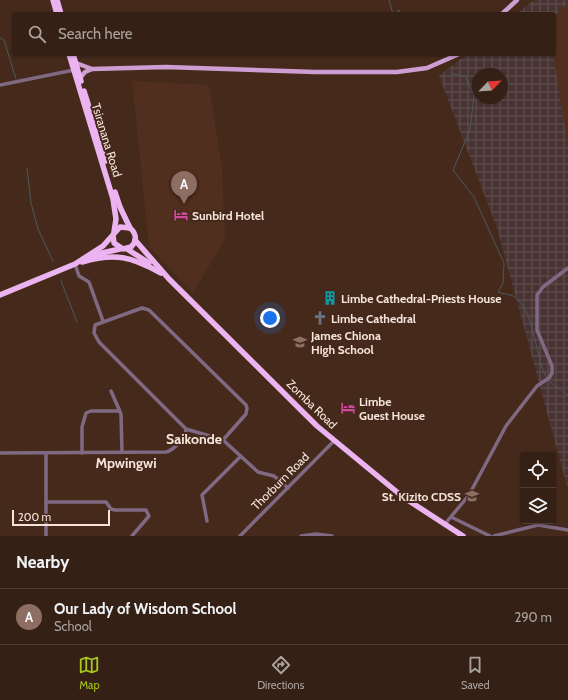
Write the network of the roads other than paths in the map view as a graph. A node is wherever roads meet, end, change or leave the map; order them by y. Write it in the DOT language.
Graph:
graph roads {
  1 [pos="53,0"];
  2 [pos="57,0"];
  3 [pos="517,0"];
  4 [pos="56,12"];
  5 [pos="61,12"];
  6 [pos="504,12"];
  7 [pos="70,56"];
  8 [pos="74,56"];
  9 [pos="455,56"];
  10 [pos="76,63"];
  11 [pos="92,69"];
  12 [pos="74,70"];
  13 [pos="80,78"];
  14 [pos="0,85"];
  15 [pos="130,228"];
  16 [pos="113,234"];
  17 [pos="135,240"];
  18 [pos="120,249"];
  19 [pos="127,249"];
  20 [pos="85,257"];
  21 [pos="76,263"];
  22 [pos="568,268"];
  23 [pos="163,273"];
  24 [pos="0,295"];
  25 [pos="103,321"];
  26 [pos="111,390"];
  27 [pos="118,411"];
  28 [pos="186,429"];
  29 [pos="223,440"];
  30 [pos="334,441"];
  31 [pos="122,452"];
  32 [pos="0,453"];
  33 [pos="46,453"];
  34 [pos="82,453"];
  35 [pos="240,457"];
  36 [pos="288,488"];
  37 [pos="46,502"];
  38 [pos="451,517"];
  39 [pos="207,521"];
  40 [pos="445,524"];
  41 [pos="568,530"];
  42 [pos="243,535"];
  43 [pos="46,536"];
  44 [pos="132,536"];
  45 [pos="302,536"];
  46 [pos="332,536"];
  47 [pos="463,536"];
  48 [pos="490,536"];
  49 [pos="494,536"];
  1 -- 4 [label="highway"];
  2 -- 5 [label="highway"];
  3 -- 6 [label="main road"];
  7 -- 12 [label="highway, Tsiranana Road"];
  8 -- 10 [label="highway, Tsiranana Road"];
  9 -- 11 [label="main road"];
  10 -- 11 [label="main road"];
  10 -- 13 [label="highway, Tsiranana Road"];
  11 -- 13 [label="main road"];
  12 -- 14 [label="street"];
  12 -- 16 [label="highway, Tsiranana Road"];
  13 -- 15 [label="highway, Tsiranana Road"];
  15 -- 16 [label="highway"];
  15 -- 17 [label="highway"];
  16 -- 18 [label="highway"];
  16 -- 20 [label="highway"];
  17 -- 19 [label="highway"];
  17 -- 23 [label="highway, Zomba Road"];
  18 -- 19 [label="highway"];
  18 -- 20 [label="highway"];
  19 -- 23 [label="highway, Zomba Road"];
  20 -- 21 [label="highway"];
  21 -- 23 [label="highway"];
  21 -- 24 [label="highway"];
  21 -- 25 [label="street"];
  22 -- 38 [label="street"];
  23 -- 30 [label="highway, Zomba Road"];
  25 -- 28 [label="street"];
  25 -- 29 [label="street"];
  26 -- 27 [label="street"];
  27 -- 31 [label="street"];
  27 -- 34 [label="street"];
  28 -- 29 [label="street"];
  28 -- 31 [label="street"];
  29 -- 35 [label="street"];
  30 -- 36 [label="street, Thorburn Road"];
  30 -- 40 [label="highway, Zomba Road"];
  31 -- 34 [label="street"];
  32 -- 33 [label="street"];
  33 -- 34 [label="street"];
  33 -- 37 [label="street"];
  35 -- 36 [label="street"];
  35 -- 39 [label="street"];
  36 -- 42 [label="street, Thorburn Road"];
  37 -- 43 [label="street"];
  37 -- 44 [label="street"];
  38 -- 40 [label="street"];
  38 -- 48 [label="street"];
  40 -- 47 [label="highway, Zomba Road"];
  41 -- 49 [label="street"];
  45 -- 46 [label="street"];
}
